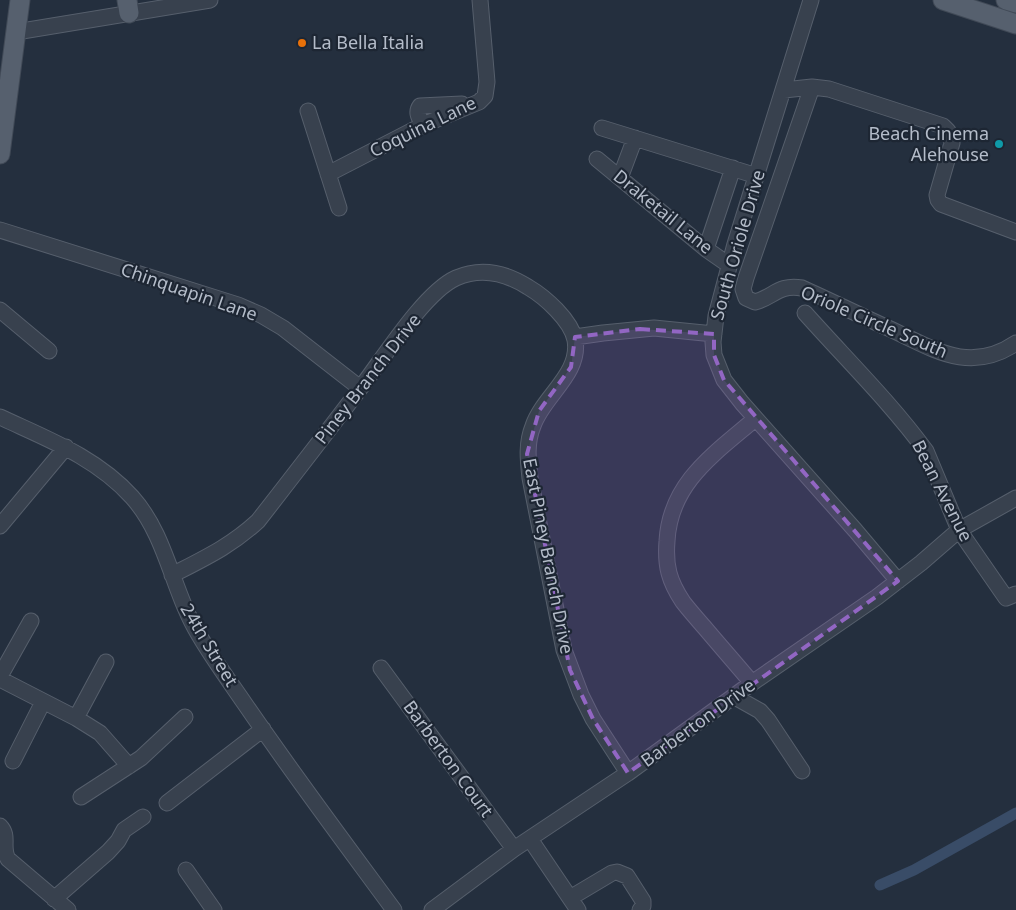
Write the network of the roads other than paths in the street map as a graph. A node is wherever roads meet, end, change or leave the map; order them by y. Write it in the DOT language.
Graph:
graph roads {
  1 [pos="20,0"];
  2 [pos="210,0"];
  3 [pos="480,0"];
  4 [pos="811,0"];
  5 [pos="942,0"];
  6 [pos="1006,0"];
  7 [pos="1016,3"];
  8 [pos="128,7"];
  9 [pos="1016,24"];
  10 [pos="16,32"];
  11 [pos="812,87"];
  12 [pos="784,90"];
  13 [pos="308,111"];
  14 [pos="602,128"];
  15 [pos="635,138"];
  16 [pos="0,154"];
  17 [pos="597,159"];
  18 [pos="733,168"];
  19 [pos="328,174"];
  20 [pos="756,176"];
  21 [pos="620,178"];
  22 [pos="339,208"];
  23 [pos="0,230"];
  24 [pos="1016,232"];
  25 [pos="706,249"];
  26 [pos="729,265"];
  27 [pos="0,310"];
  28 [pos="805,313"];
  29 [pos="714,334"];
  30 [pos="575,338"];
  31 [pos="1016,344"];
  32 [pos="50,351"];
  33 [pos="360,388"];
  34 [pos="0,418"];
  35 [pos="755,419"];
  36 [pos="66,447"];
  37 [pos="1016,498"];
  38 [pos="0,526"];
  39 [pos="959,530"];
  40 [pos="172,575"];
  41 [pos="898,582"];
  42 [pos="1016,594"];
  43 [pos="31,621"];
  44 [pos="106,662"];
  45 [pos="381,668"];
  46 [pos="0,678"];
  47 [pos="752,683"];
  48 [pos="734,697"];
  49 [pos="43,702"];
  50 [pos="185,717"];
  51 [pos="76,718"];
  52 [pos="263,730"];
  53 [pos="13,761"];
  54 [pos="129,766"];
  55 [pos="802,771"];
  56 [pos="628,773"];
  57 [pos="81,796"];
  58 [pos="167,803"];
  59 [pos="143,817"];
  60 [pos="0,826"];
  61 [pos="530,839"];
  62 [pos="514,850"];
  63 [pos="186,870"];
  64 [pos="54,898"];
  65 [pos="574,904"];
  66 [pos="68,910"];
  67 [pos="214,910"];
  68 [pos="394,910"];
  69 [pos="432,910"];
  70 [pos="640,910"];
  1 -- 10 [label="main road"];
  2 -- 8 [label="street"];
  3 -- 19 [label="street, Coquina Lane"];
  4 -- 12 [label="street, South Oriole Drive"];
  5 -- 9 [label="main road"];
  6 -- 7 [label="main road"];
  8 -- 10 [label="street"];
  10 -- 16 [label="main road"];
  11 -- 12 [label="street"];
  11 -- 24 [label="street"];
  11 -- 31 [label="street, Oriole Circle South"];
  12 -- 20 [label="street, South Oriole Drive"];
  13 -- 19 [label="street"];
  14 -- 15 [label="street"];
  15 -- 18 [label="street"];
  15 -- 21 [label="street"];
  17 -- 21 [label="street, Draketail Lane"];
  18 -- 20 [label="street"];
  18 -- 25 [label="street"];
  19 -- 22 [label="street"];
  20 -- 26 [label="street, South Oriole Drive"];
  21 -- 25 [label="street, Draketail Lane"];
  23 -- 33 [label="street, Chinquapin Lane"];
  25 -- 26 [label="street, Draketail Lane"];
  26 -- 29 [label="street, South Oriole Drive"];
  27 -- 32 [label="street"];
  28 -- 39 [label="street, Bean Avenue"];
  29 -- 30 [label="street"];
  29 -- 35 [label="street, South Oriole Drive"];
  30 -- 33 [label="street, Piney Branch Drive"];
  30 -- 56 [label="street, East Piney Branch Drive"];
  33 -- 40 [label="street, Piney Branch Drive"];
  34 -- 36 [label="street, 24th Street"];
  35 -- 41 [label="street, South Oriole Drive"];
  35 -- 47 [label="street"];
  36 -- 38 [label="street"];
  36 -- 40 [label="street, 24th Street"];
  37 -- 39 [label="street, Barberton Drive"];
  39 -- 41 [label="street, Barberton Drive"];
  39 -- 42 [label="street, Bean Avenue"];
  40 -- 52 [label="street, 24th Street"];
  41 -- 47 [label="street, Barberton Drive"];
  43 -- 46 [label="street"];
  44 -- 51 [label="street"];
  45 -- 62 [label="street, Barberton Court"];
  46 -- 49 [label="street"];
  47 -- 48 [label="street, Barberton Drive"];
  48 -- 55 [label="street"];
  48 -- 56 [label="street, Barberton Drive"];
  49 -- 51 [label="street"];
  49 -- 53 [label="street"];
  50 -- 54 [label="street"];
  51 -- 54 [label="street"];
  52 -- 58 [label="street"];
  52 -- 68 [label="street, 24th Street"];
  54 -- 57 [label="street"];
  56 -- 61 [label="street, Barberton Drive"];
  59 -- 64 [label="street"];
  60 -- 64 [label="street"];
  61 -- 62 [label="street, Barberton Drive"];
  61 -- 65 [label="street"];
  62 -- 69 [label="street, Barberton Drive"];
  63 -- 67 [label="street"];
  64 -- 66 [label="street"];
  65 -- 70 [label="street"];
}
